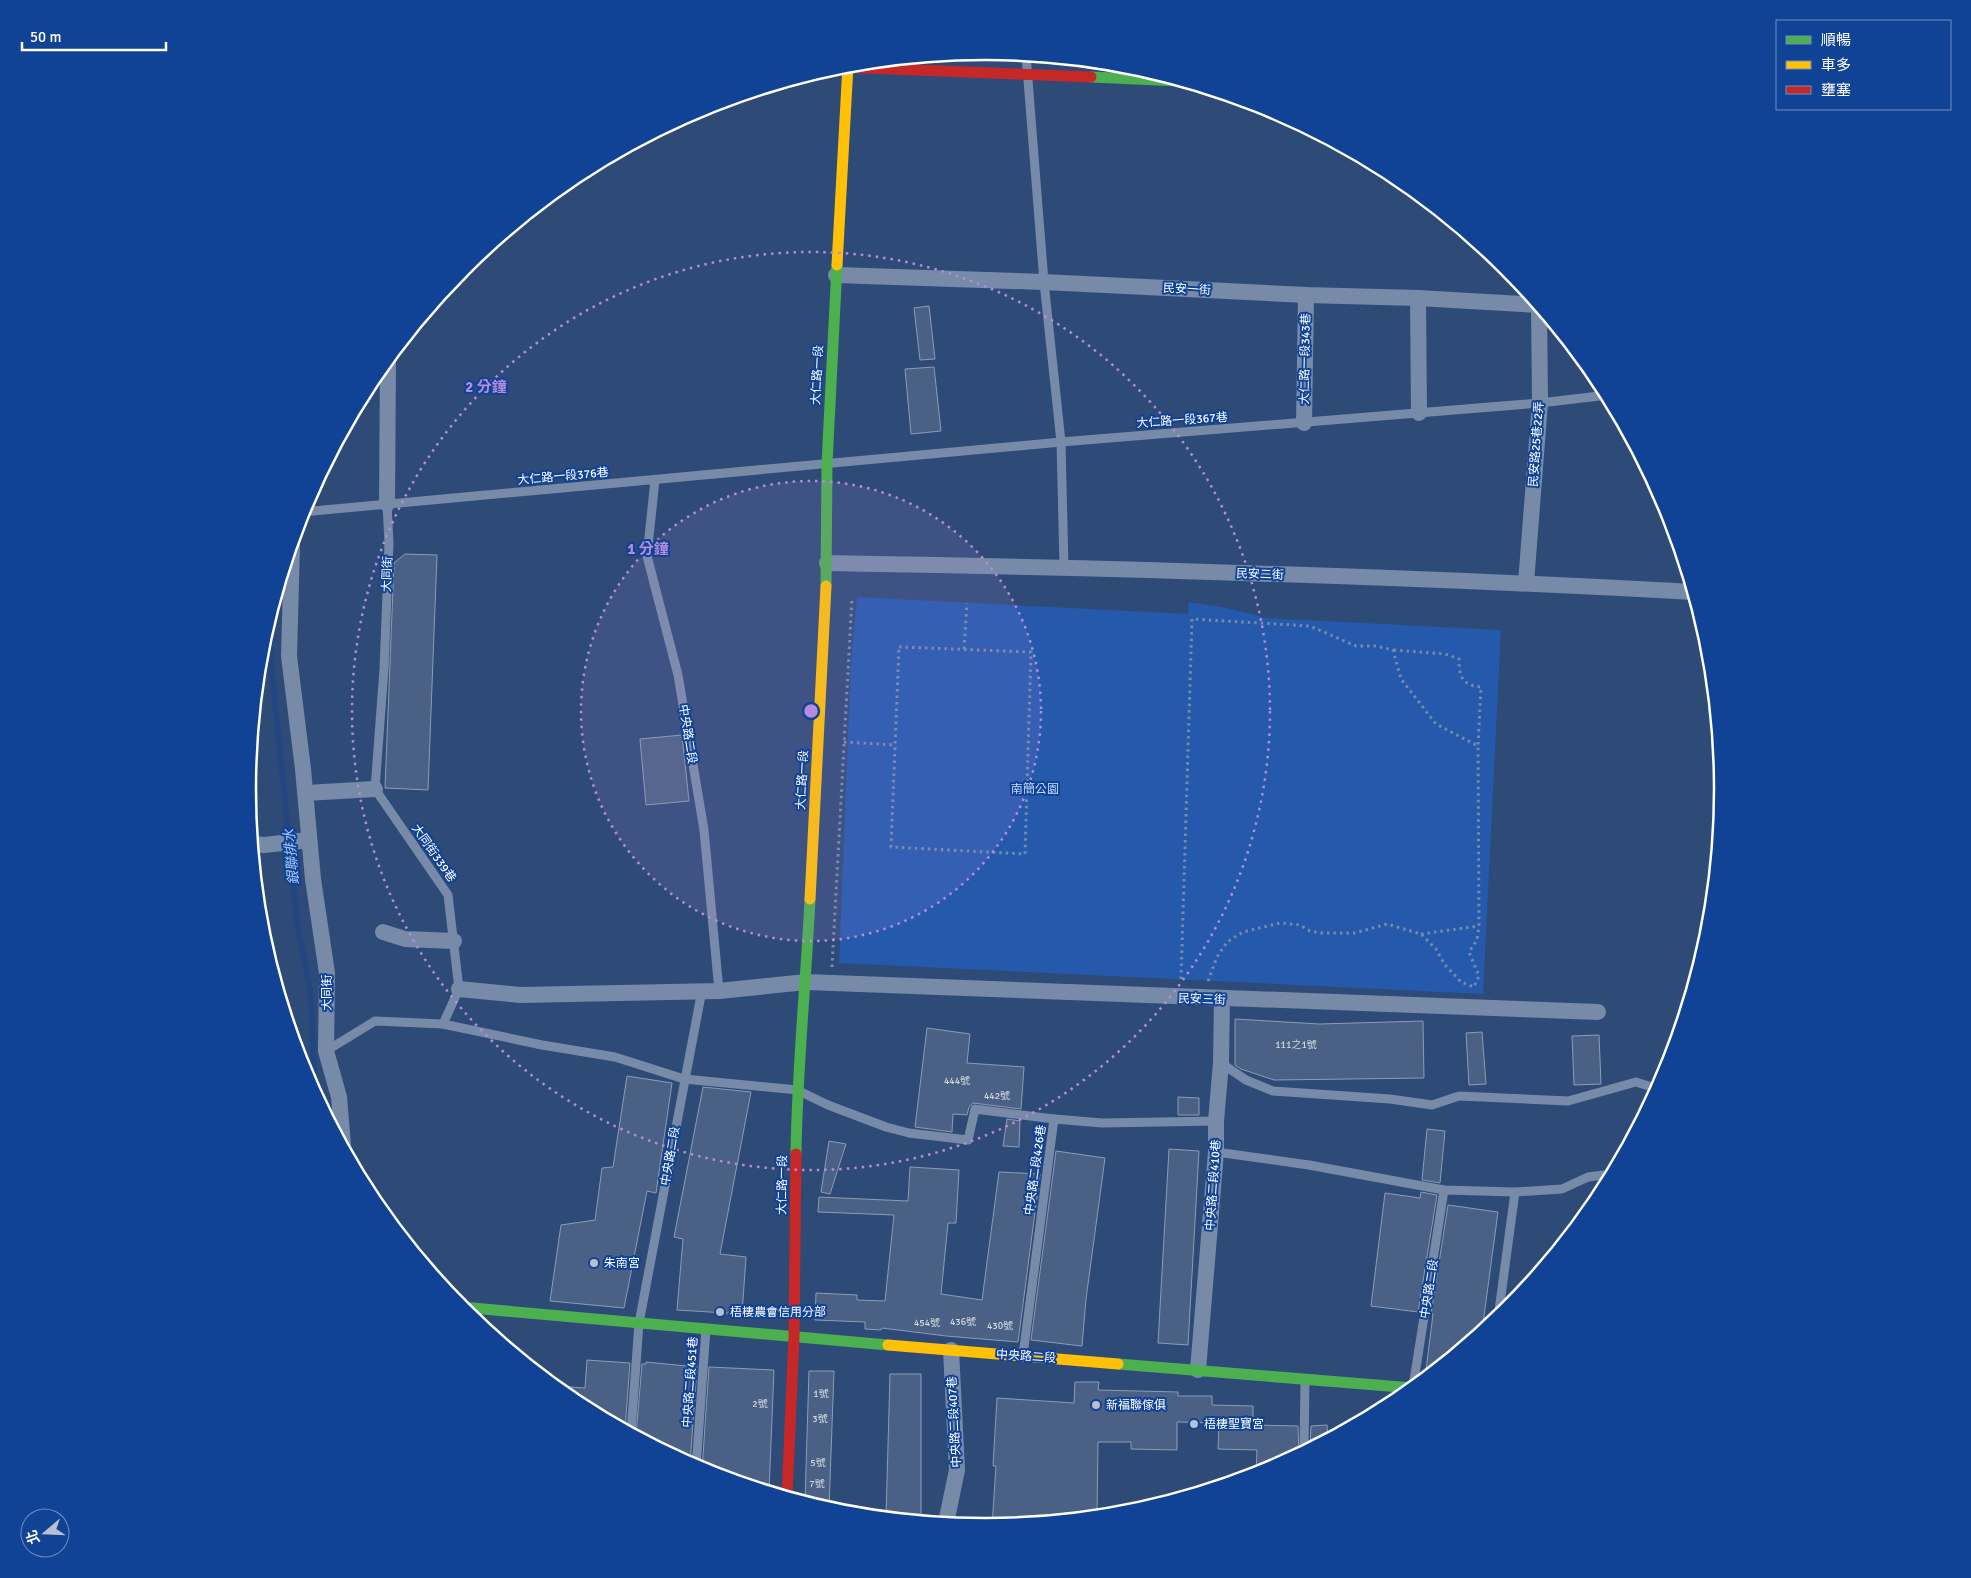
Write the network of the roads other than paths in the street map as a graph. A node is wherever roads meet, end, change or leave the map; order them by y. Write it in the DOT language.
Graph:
graph roads {
  1 [pos="1027,62"];
  2 [pos="879,68"];
  3 [pos="844,74"];
  4 [pos="1028,76"];
  5 [pos="1154,80"];
  6 [pos="836,275"];
  7 [pos="1044,282"];
  8 [pos="1306,295"];
  9 [pos="1418,298"];
  10 [pos="1532,306"];
  11 [pos="1539,314"];
  12 [pos="388,372"];
  13 [pos="1599,396"];
  14 [pos="1540,403"];
  15 [pos="1419,413"];
  16 [pos="1304,423"];
  17 [pos="1061,442"];
  18 [pos="826,464"];
  19 [pos="655,480"];
  20 [pos="387,504"];
  21 [pos="312,511"];
  22 [pos="827,563"];
  23 [pos="291,567"];
  24 [pos="1064,567"];
  25 [pos="1526,583"];
  26 [pos="1687,592"];
  27 [pos="375,789"];
  28 [pos="306,793"];
  29 [pos="309,840"];
  30 [pos="259,845"];
  31 [pos="383,932"];
  32 [pos="454,941"];
  33 [pos="806,982"];
  34 [pos="459,989"];
  35 [pos="702,990"];
  36 [pos="719,991"];
  37 [pos="1222,999"];
  38 [pos="1598,1012"];
  39 [pos="443,1024"];
  40 [pos="326,1051"];
  41 [pos="1221,1063"];
  42 [pos="684,1078"];
  43 [pos="1650,1087"];
  44 [pos="797,1090"];
  45 [pos="1054,1119"];
  46 [pos="1216,1121"];
  47 [pos="342,1130"];
  48 [pos="1216,1152"];
  49 [pos="1604,1175"];
  50 [pos="1444,1190"];
  51 [pos="1515,1192"];
  52 [pos="1500,1305"];
  53 [pos="474,1308"];
  54 [pos="639,1323"];
  55 [pos="706,1329"];
  56 [pos="794,1337"];
  57 [pos="951,1350"];
  58 [pos="1023,1356"];
  59 [pos="1198,1370"];
  60 [pos="1415,1378"];
  61 [pos="1305,1380"];
  62 [pos="1402,1387"];
  63 [pos="631,1426"];
  64 [pos="1304,1445"];
  65 [pos="697,1458"];
  66 [pos="786,1490"];
  67 [pos="947,1516"];
  1 -- 4 [label="lane"];
  2 -- 4 [label="street"];
  3 -- 6 [label="street, 大仁路一段"];
  4 -- 5 [label="street"];
  4 -- 7 [label="lane"];
  6 -- 7 [label="street, 民安一街"];
  6 -- 18 [label="street, 大仁路一段"];
  7 -- 8 [label="street, 民安一街"];
  7 -- 17 [label="lane"];
  8 -- 9 [label="street, 民安一街"];
  8 -- 16 [label="street, 大仁路一段343巷"];
  9 -- 10 [label="street, 民安一街"];
  9 -- 15 [label="street"];
  11 -- 14 [label="street, 民安路25巷22弄"];
  12 -- 20 [label="street, 大同街"];
  13 -- 14 [label="lane, 大仁路一段367巷"];
  14 -- 15 [label="lane, 大仁路一段367巷"];
  14 -- 25 [label="street, 民安路25巷22弄"];
  15 -- 16 [label="lane, 大仁路一段367巷"];
  16 -- 17 [label="lane, 大仁路一段367巷"];
  17 -- 18 [label="lane, 大仁路一段367巷"];
  17 -- 24 [label="lane"];
  18 -- 19 [label="lane, 大仁路一段376巷"];
  18 -- 22 [label="street, 大仁路一段"];
  19 -- 20 [label="lane, 大仁路一段376巷"];
  19 -- 36 [label="lane, 中央路二段"];
  20 -- 21 [label="lane, 大仁路一段376巷"];
  20 -- 27 [label="lane, 大同街"];
  22 -- 24 [label="street, 民安二街"];
  22 -- 33 [label="street, 大仁路一段"];
  23 -- 28 [label="street, 大同街"];
  24 -- 25 [label="street, 民安二街"];
  25 -- 26 [label="street, 民安二街"];
  27 -- 28 [label="street"];
  27 -- 32 [label="lane, 大同街339巷"];
  28 -- 29 [label="street, 大同街"];
  29 -- 30 [label="street"];
  29 -- 40 [label="street, 大同街"];
  31 -- 32 [label="street"];
  32 -- 34 [label="lane, 大同街339巷"];
  33 -- 36 [label="street"];
  33 -- 37 [label="street, 民安三街"];
  33 -- 44 [label="street, 大仁路一段"];
  34 -- 35 [label="street"];
  34 -- 39 [label="lane"];
  35 -- 36 [label="street"];
  35 -- 42 [label="lane, 中央路二段"];
  37 -- 38 [label="street, 民安三街"];
  37 -- 41 [label="street, 中央路二段410巷"];
  39 -- 40 [label="lane"];
  39 -- 42 [label="lane"];
  40 -- 47 [label="street, 大同街"];
  41 -- 43 [label="lane"];
  41 -- 46 [label="street, 中央路二段410巷"];
  42 -- 44 [label="lane"];
  42 -- 54 [label="lane, 中央路二段"];
  44 -- 45 [label="lane"];
  44 -- 56 [label="street, 大仁路一段"];
  45 -- 46 [label="lane, 中央路二段426巷"];
  45 -- 58 [label="lane, 中央路二段426巷"];
  46 -- 48 [label="street, 中央路二段410巷"];
  48 -- 50 [label="lane"];
  48 -- 59 [label="street, 中央路二段410巷"];
  49 -- 51 [label="lane"];
  50 -- 51 [label="lane"];
  50 -- 60 [label="lane, 中央路二段"];
  51 -- 52 [label="lane"];
  53 -- 54 [label="street, 中央路二段"];
  54 -- 55 [label="street, 中央路二段"];
  54 -- 63 [label="lane"];
  55 -- 56 [label="street, 中央路二段"];
  55 -- 65 [label="lane, 中央路二段451巷"];
  56 -- 57 [label="street, 中央路二段"];
  56 -- 66 [label="street, 大仁路一段"];
  57 -- 58 [label="street, 中央路二段"];
  57 -- 67 [label="street, 中央路二段407巷"];
  58 -- 59 [label="street, 中央路二段"];
  59 -- 61 [label="street, 中央路二段"];
  61 -- 62 [label="street, 中央路二段"];
  61 -- 64 [label="lane"];
}
